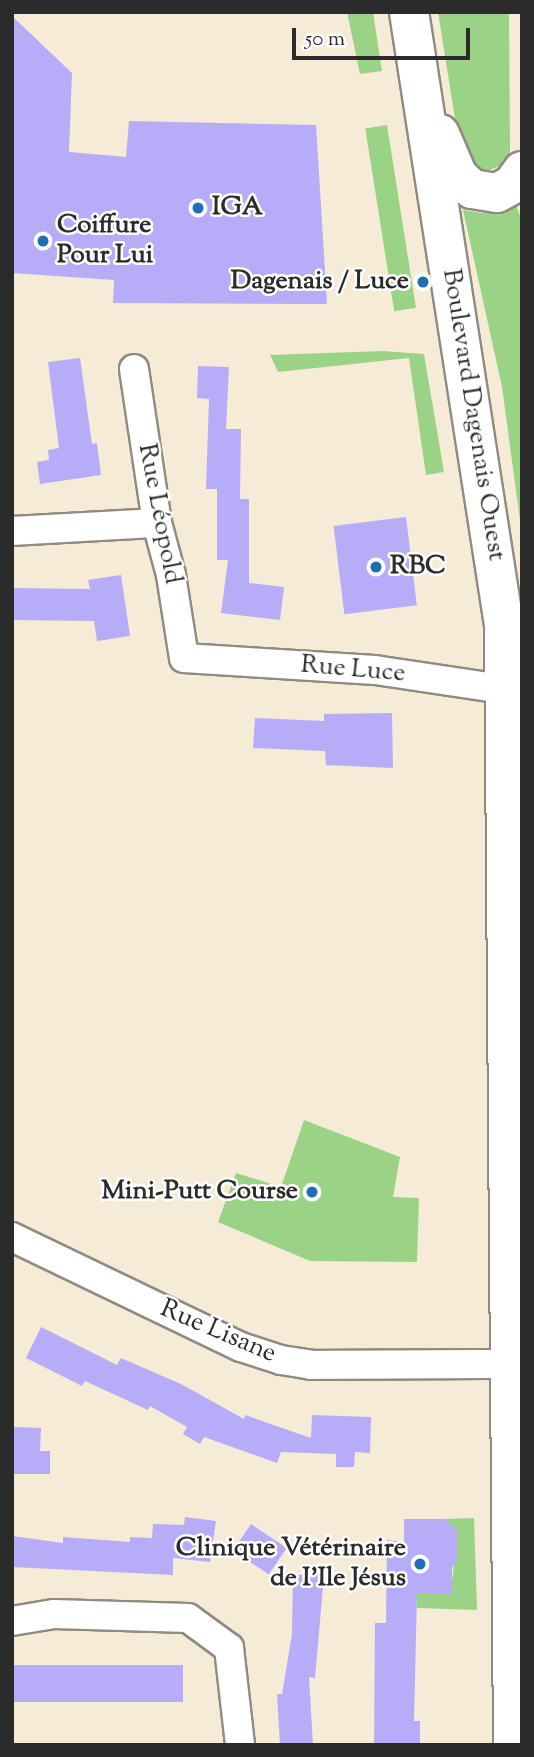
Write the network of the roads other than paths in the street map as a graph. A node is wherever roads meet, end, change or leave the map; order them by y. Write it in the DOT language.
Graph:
graph roads {
  1 [pos="409,12"];
  2 [pos="420,87"];
  3 [pos="522,171"];
  4 [pos="134,369"];
  5 [pos="156,523"];
  6 [pos="12,531"];
  7 [pos="184,658"];
  8 [pos="513,690"];
  9 [pos="14,1243"];
  10 [pos="516,1364"];
  11 [pos="12,1621"];
  12 [pos="240,1745"];
  13 [pos="513,1745"];
  1 -- 2 [label="main road, Boulevard Dagenais Ouest"];
  2 -- 3 [label="main road"];
  2 -- 8 [label="main road, Boulevard Dagenais Ouest"];
  4 -- 5 [label="street, Rue Léopold"];
  5 -- 6 [label="street"];
  5 -- 7 [label="street, Rue Léopold"];
  7 -- 8 [label="street, Rue Luce"];
  8 -- 10 [label="main road, Boulevard Dagenais Ouest"];
  9 -- 10 [label="street, Rue Lisane"];
  10 -- 13 [label="main road, Boulevard Dagenais Ouest"];
  11 -- 12 [label="street"];
}
